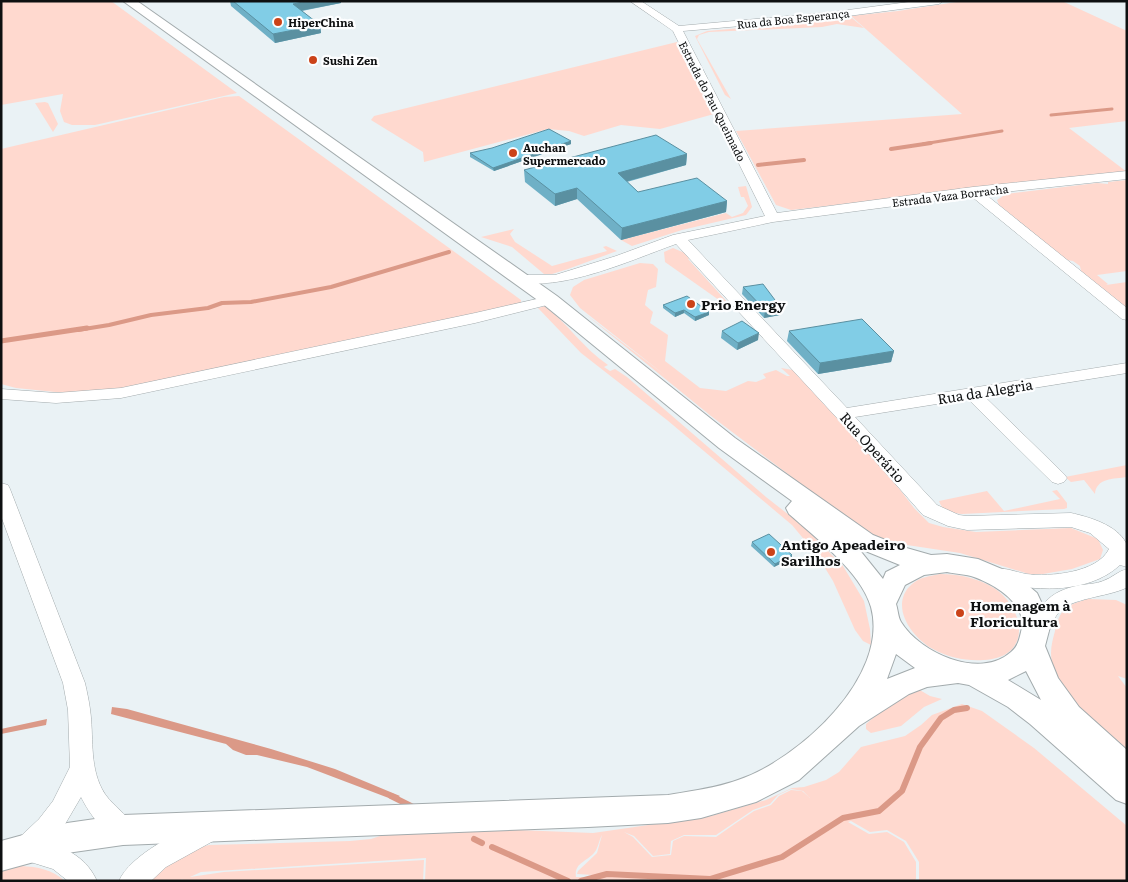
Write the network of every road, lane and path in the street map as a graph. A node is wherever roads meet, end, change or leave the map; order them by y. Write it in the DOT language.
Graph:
graph roads {
  1 [pos="129,1"];
  2 [pos="634,1"];
  3 [pos="939,1"];
  4 [pos="677,29"];
  5 [pos="1127,174"];
  6 [pos="973,192"];
  7 [pos="773,218"];
  8 [pos="678,238"];
  9 [pos="594,268"];
  10 [pos="519,278"];
  11 [pos="555,304"];
  12 [pos="1127,316"];
  13 [pos="1127,368"];
  14 [pos="1,394"];
  15 [pos="971,394"];
  16 [pos="843,414"];
  17 [pos="727,443"];
  18 [pos="1058,478"];
  19 [pos="1,489"];
  20 [pos="1122,555"];
  21 [pos="929,564"];
  22 [pos="992,573"];
  23 [pos="1127,576"];
  24 [pos="885,613"];
  25 [pos="1034,641"];
  26 [pos="967,673"];
  27 [pos="849,717"];
  28 [pos="82,767"];
  29 [pos="1127,769"];
  30 [pos="1127,790"];
  31 [pos="215,827"];
  32 [pos="123,830"];
  33 [pos="12,853"];
  34 [pos="84,881"];
  35 [pos="132,881"];
  1 -- 10 [label="main road"];
  2 -- 4 [label="street, Estrada do Pau Queimado"];
  3 -- 4 [label="street, Rua da Boa Esperança"];
  4 -- 7 [label="street, Estrada do Pau Queimado"];
  5 -- 6 [label="street, Estrada Vaza Borracha"];
  6 -- 7 [label="street, Estrada Vaza Borracha"];
  6 -- 12 [label="street"];
  7 -- 8 [label="street, Estrada Vaza Borracha"];
  8 -- 9 [label="street, Estrada Vaza Borracha"];
  8 -- 16 [label="street, Rua Operário"];
  9 -- 10 [label="street"];
  9 -- 11 [label="street"];
  10 -- 11 [label="main road"];
  11 -- 14 [label="street"];
  11 -- 17 [label="main road"];
  13 -- 15 [label="street, Rua da Alegria"];
  15 -- 16 [label="street, Rua da Alegria"];
  15 -- 18 [label="street"];
  16 -- 20 [label="street, Rua Operário"];
  17 -- 21 [label="main road"];
  17 -- 24 [label="main road"];
  19 -- 28 [label="street"];
  20 -- 22 [label="street, Rua Operário"];
  21 -- 22 [label="main road"];
  21 -- 24 [label="main road"];
  22 -- 25 [label="main road"];
  23 -- 25 [label="street"];
  24 -- 26 [label="main road"];
  24 -- 27 [label="main road"];
  25 -- 26 [label="main road"];
  25 -- 29 [label="main road"];
  26 -- 27 [label="main road"];
  26 -- 30 [label="main road"];
  27 -- 31 [label="main road"];
  28 -- 32 [label="street"];
  28 -- 33 [label="street"];
  31 -- 32 [label="main road"];
  31 -- 35 [label="street"];
  32 -- 33 [label="main road"];
  33 -- 34 [label="street"];
}
